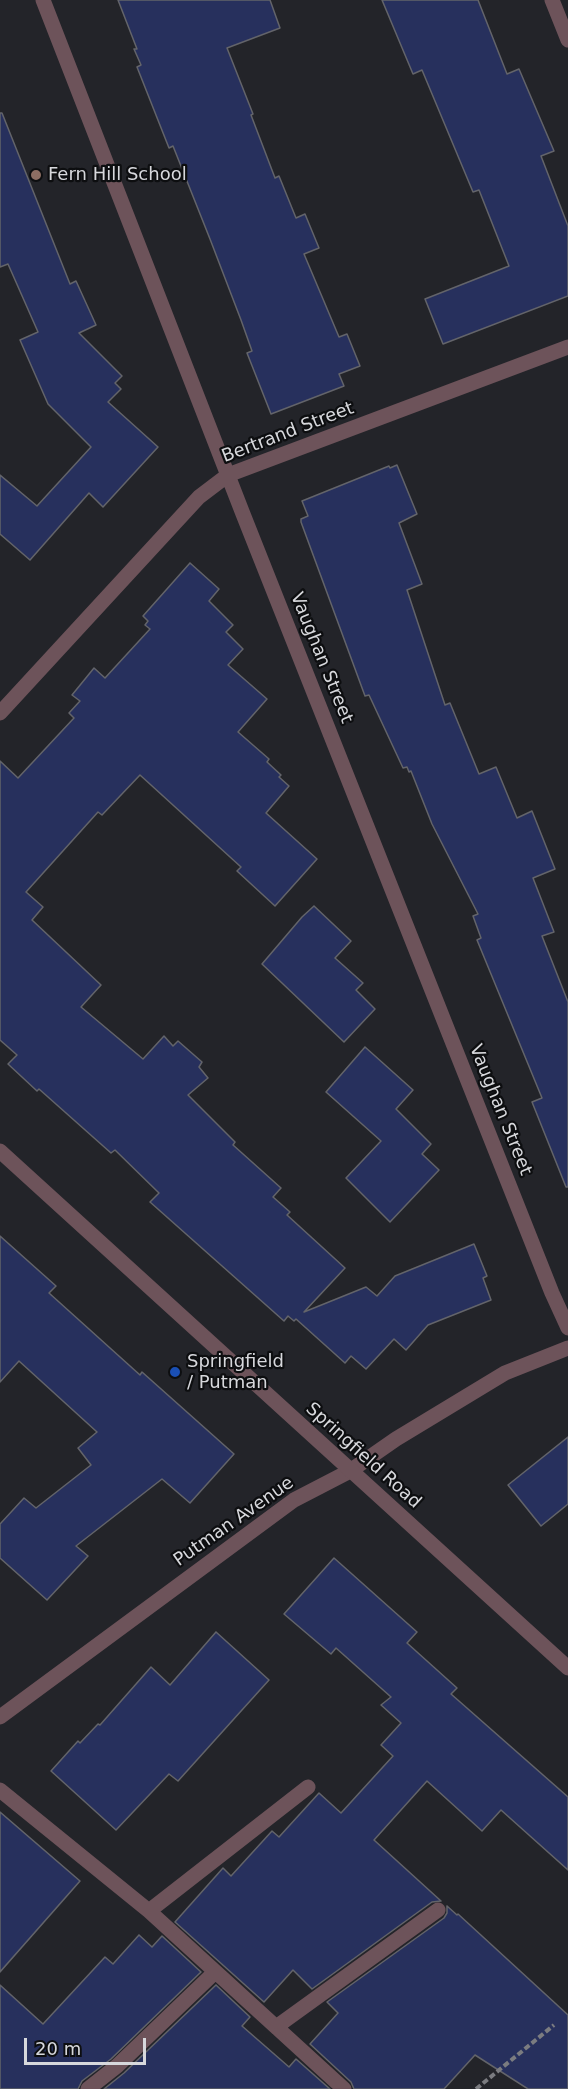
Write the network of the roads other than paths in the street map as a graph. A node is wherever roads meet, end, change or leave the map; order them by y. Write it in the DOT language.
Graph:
graph roads {
  1 [pos="43,0"];
  2 [pos="552,0"];
  3 [pos="568,40"];
  4 [pos="568,347"];
  5 [pos="228,475"];
  6 [pos="0,713"];
  7 [pos="0,1151"];
  8 [pos="568,1328"];
  9 [pos="568,1348"];
  10 [pos="350,1471"];
  11 [pos="568,1668"];
  12 [pos="0,1717"];
  13 [pos="308,1787"];
  14 [pos="0,1790"];
  15 [pos="438,1910"];
  16 [pos="149,1911"];
  17 [pos="215,1972"];
  18 [pos="276,2027"];
  19 [pos="88,2089"];
  20 [pos="344,2089"];
  1 -- 5 [label="street, Vaughan Street"];
  2 -- 3 [label="street"];
  4 -- 5 [label="street, Bertrand Street"];
  5 -- 6 [label="street, Bertrand Street"];
  5 -- 8 [label="street, Vaughan Street"];
  7 -- 10 [label="street, Springfield Road"];
  9 -- 10 [label="street, Putman Avenue"];
  10 -- 11 [label="street, Springfield Road"];
  10 -- 12 [label="street, Putman Avenue"];
  13 -- 16 [label="street"];
  14 -- 16 [label="street"];
  15 -- 18 [label="street"];
  16 -- 17 [label="street"];
  17 -- 18 [label="street"];
  17 -- 19 [label="street"];
  18 -- 20 [label="street"];
}
